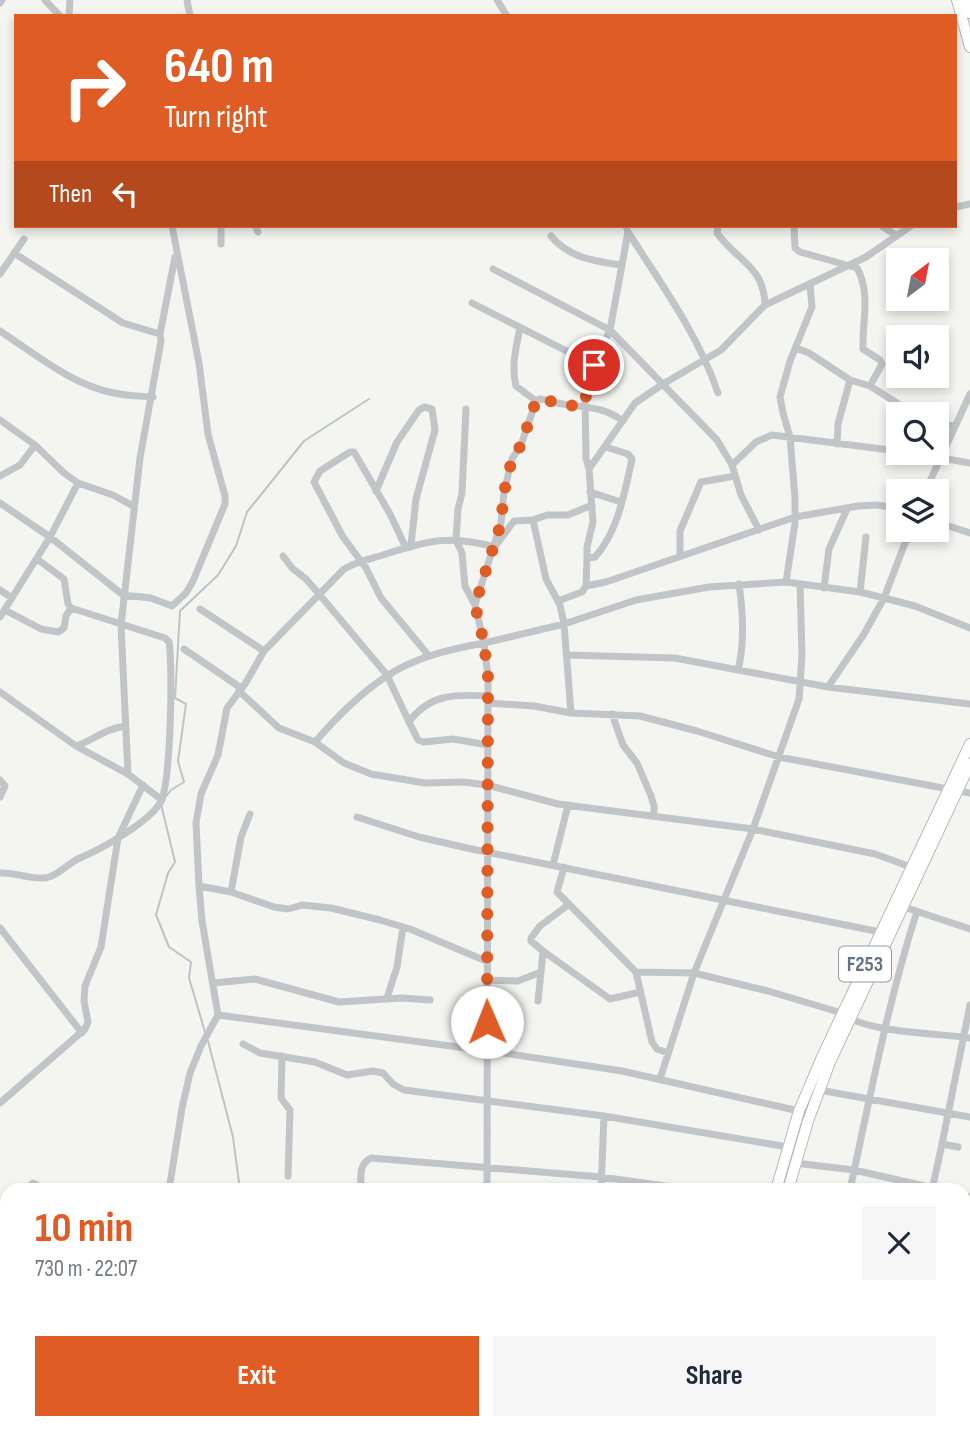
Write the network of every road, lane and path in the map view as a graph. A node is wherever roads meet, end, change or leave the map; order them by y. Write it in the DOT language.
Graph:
graph roads {
  1 [pos="45,0"];
  2 [pos="957,0"];
  3 [pos="967,0"];
  4 [pos="970,13"];
  5 [pos="58,14"];
  6 [pos="970,47"];
  7 [pos="173,228"];
  8 [pos="221,228"];
  9 [pos="718,228"];
  10 [pos="794,228"];
  11 [pos="885,228"];
  12 [pos="908,228"];
  13 [pos="627,229"];
  14 [pos="551,236"];
  15 [pos="897,236"];
  16 [pos="24,239"];
  17 [pos="220,244"];
  18 [pos="14,253"];
  19 [pos="176,253"];
  20 [pos="621,265"];
  21 [pos="847,265"];
  22 [pos="493,269"];
  23 [pos="0,274"];
  24 [pos="810,285"];
  25 [pos="472,303"];
  26 [pos="765,305"];
  27 [pos="520,328"];
  28 [pos="610,330"];
  29 [pos="0,331"];
  30 [pos="160,334"];
  31 [pos="796,348"];
  32 [pos="706,359"];
  33 [pos="594,365"];
  34 [pos="850,380"];
  35 [pos="663,384"];
  36 [pos="870,387"];
  37 [pos="718,393"];
  38 [pos="970,394"];
  39 [pos="153,397"];
  40 [pos="536,401"];
  41 [pos="895,402"];
  42 [pos="585,405"];
  43 [pos="466,409"];
  44 [pos="0,419"];
  45 [pos="623,421"];
  46 [pos="949,425"];
  47 [pos="954,426"];
  48 [pos="949,438"];
  49 [pos="790,439"];
  50 [pos="837,444"];
  51 [pos="35,445"];
  52 [pos="606,447"];
  53 [pos="886,450"];
  54 [pos="949,459"];
  55 [pos="970,463"];
  56 [pos="732,465"];
  57 [pos="589,469"];
  58 [pos="0,476"];
  59 [pos="735,476"];
  60 [pos="78,483"];
  61 [pos="376,491"];
  62 [pos="590,492"];
  63 [pos="621,502"];
  64 [pos="0,503"];
  65 [pos="504,504"];
  66 [pos="592,505"];
  67 [pos="133,506"];
  68 [pos="886,506"];
  69 [pos="847,509"];
  70 [pos="795,517"];
  71 [pos="533,520"];
  72 [pos="514,521"];
  73 [pos="949,526"];
  74 [pos="759,530"];
  75 [pos="970,533"];
  76 [pos="50,537"];
  77 [pos="866,537"];
  78 [pos="456,540"];
  79 [pos="905,542"];
  80 [pos="408,546"];
  81 [pos="495,547"];
  82 [pos="680,555"];
  83 [pos="283,556"];
  84 [pos="587,558"];
  85 [pos="37,559"];
  86 [pos="361,560"];
  87 [pos="786,582"];
  88 [pos="739,584"];
  89 [pos="800,584"];
  90 [pos="586,586"];
  91 [pos="824,587"];
  92 [pos="0,590"];
  93 [pos="860,592"];
  94 [pos="319,594"];
  95 [pos="124,595"];
  96 [pos="12,598"];
  97 [pos="884,598"];
  98 [pos="558,601"];
  99 [pos="475,605"];
  100 [pos="71,608"];
  101 [pos="200,609"];
  102 [pos="2,613"];
  103 [pos="564,624"];
  104 [pos="121,625"];
  105 [pos="970,628"];
  106 [pos="484,643"];
  107 [pos="184,649"];
  108 [pos="264,651"];
  109 [pos="567,655"];
  110 [pos="429,656"];
  111 [pos="738,670"];
  112 [pos="387,676"];
  113 [pos="800,682"];
  114 [pos="828,687"];
  115 [pos="240,689"];
  116 [pos="0,692"];
  117 [pos="488,700"];
  118 [pos="970,704"];
  119 [pos="571,713"];
  120 [pos="612,714"];
  121 [pos="409,722"];
  122 [pos="125,726"];
  123 [pos="315,741"];
  124 [pos="970,744"];
  125 [pos="488,745"];
  126 [pos="76,746"];
  127 [pos="779,757"];
  128 [pos="970,764"];
  129 [pos="128,774"];
  130 [pos="0,780"];
  131 [pos="143,785"];
  132 [pos="487,785"];
  133 [pos="953,791"];
  134 [pos="970,793"];
  135 [pos="0,797"];
  136 [pos="162,800"];
  137 [pos="568,805"];
  138 [pos="250,814"];
  139 [pos="654,816"];
  140 [pos="357,817"];
  141 [pos="753,829"];
  142 [pos="118,838"];
  143 [pos="487,851"];
  144 [pos="553,865"];
  145 [pos="564,867"];
  146 [pos="911,867"];
  147 [pos="0,873"];
  148 [pos="199,886"];
  149 [pos="231,892"];
  150 [pos="724,901"];
  151 [pos="568,905"];
  152 [pos="899,905"];
  153 [pos="917,911"];
  154 [pos="403,927"];
  155 [pos="0,928"];
  156 [pos="970,929"];
  157 [pos="880,932"];
  158 [pos="543,951"];
  159 [pos="486,961"];
  160 [pos="541,972"];
  161 [pos="636,972"];
  162 [pos="694,973"];
  163 [pos="486,980"];
  164 [pos="213,983"];
  165 [pos="640,992"];
  166 [pos="387,999"];
  167 [pos="430,1000"];
  168 [pos="538,1001"];
  169 [pos="970,1005"];
  170 [pos="218,1015"];
  171 [pos="846,1016"];
  172 [pos="885,1028"];
  173 [pos="82,1033"];
  174 [pos="966,1037"];
  175 [pos="243,1044"];
  176 [pos="486,1051"];
  177 [pos="668,1053"];
  178 [pos="282,1056"];
  179 [pos="660,1079"];
  180 [pos="819,1090"];
  181 [pos="487,1100"];
  182 [pos="870,1100"];
  183 [pos="0,1103"];
  184 [pos="799,1111"];
  185 [pos="947,1113"];
  186 [pos="604,1116"];
  187 [pos="970,1117"];
  188 [pos="942,1144"];
  189 [pos="788,1146"];
  190 [pos="958,1147"];
  191 [pos="795,1163"];
  192 [pos="486,1166"];
  193 [pos="854,1170"];
  194 [pos="288,1176"];
  195 [pos="601,1177"];
  196 [pos="170,1183"];
  197 [pos="361,1183"];
  198 [pos="486,1183"];
  199 [pos="601,1183"];
  200 [pos="644,1183"];
  201 [pos="778,1183"];
  202 [pos="790,1183"];
  203 [pos="851,1183"];
  204 [pos="907,1183"];
  205 [pos="933,1183"];
  1 -- 5 [label="street"];
  2 -- 6 [label="main road"];
  3 -- 4 [label="main road"];
  7 -- 19 [label="street"];
  8 -- 17 [label="street"];
  9 -- 26 [label="street"];
  10 -- 21 [label="street"];
  11 -- 15 [label="street"];
  12 -- 15 [label="street"];
  13 -- 20 [label="street"];
  13 -- 32 [label="street"];
  14 -- 20 [label="street"];
  15 -- 21 [label="street"];
  16 -- 18 [label="street"];
  18 -- 23 [label="street"];
  18 -- 30 [label="street"];
  19 -- 30 [label="street"];
  19 -- 95 [label="street"];
  20 -- 28 [label="street"];
  21 -- 24 [label="street"];
  21 -- 36 [label="street"];
  22 -- 28 [label="street"];
  24 -- 26 [label="street"];
  24 -- 31 [label="street"];
  25 -- 27 [label="street"];
  26 -- 32 [label="street"];
  27 -- 33 [label="street"];
  27 -- 40 [label="street"];
  28 -- 33 [label="street"];
  28 -- 35 [label="street"];
  29 -- 39 [label="street"];
  30 -- 39 [label="street"];
  31 -- 34 [label="street"];
  31 -- 49 [label="street"];
  32 -- 35 [label="street"];
  32 -- 37 [label="street"];
  33 -- 42 [label="street"];
  34 -- 36 [label="street"];
  34 -- 50 [label="street"];
  35 -- 45 [label="street"];
  35 -- 56 [label="street"];
  36 -- 41 [label="street"];
  38 -- 47 [label="street"];
  39 -- 67 [label="street"];
  40 -- 42 [label="street"];
  40 -- 65 [label="street"];
  42 -- 45 [label="street"];
  42 -- 57 [label="street"];
  43 -- 78 [label="street"];
  44 -- 51 [label="street"];
  45 -- 52 [label="street"];
  46 -- 47 [label="street"];
  47 -- 48 [label="street"];
  49 -- 50 [label="street"];
  49 -- 56 [label="street"];
  49 -- 70 [label="street"];
  50 -- 53 [label="street"];
  51 -- 58 [label="street"];
  51 -- 60 [label="street"];
  52 -- 57 [label="street"];
  52 -- 63 [label="street"];
  54 -- 55 [label="street"];
  56 -- 59 [label="street"];
  57 -- 62 [label="street"];
  59 -- 74 [label="street"];
  59 -- 82 [label="street"];
  60 -- 67 [label="street"];
  60 -- 76 [label="street"];
  61 -- 80 [label="street"];
  61 -- 80 [label="street"];
  61 -- 86 [label="street"];
  62 -- 63 [label="street"];
  62 -- 66 [label="street"];
  63 -- 84 [label="street"];
  64 -- 76 [label="street"];
  65 -- 72 [label="street"];
  65 -- 81 [label="street"];
  66 -- 71 [label="street"];
  66 -- 84 [label="street"];
  67 -- 95 [label="street"];
  68 -- 69 [label="street"];
  69 -- 70 [label="street"];
  69 -- 91 [label="street"];
  70 -- 74 [label="street"];
  70 -- 87 [label="street"];
  71 -- 72 [label="street"];
  71 -- 98 [label="street"];
  72 -- 81 [label="street"];
  73 -- 75 [label="street"];
  74 -- 82 [label="street"];
  76 -- 85 [label="street"];
  76 -- 95 [label="street"];
  77 -- 93 [label="street"];
  78 -- 80 [label="street"];
  78 -- 81 [label="street"];
  78 -- 99 [label="street"];
  79 -- 97 [label="street"];
  80 -- 86 [label="street"];
  81 -- 99 [label="street"];
  82 -- 90 [label="street"];
  83 -- 94 [label="street"];
  84 -- 90 [label="street"];
  85 -- 96 [label="street"];
  85 -- 100 [label="street"];
  86 -- 94 [label="street"];
  86 -- 110 [label="street"];
  87 -- 88 [label="street"];
  87 -- 89 [label="street"];
  88 -- 103 [label="street"];
  88 -- 111 [label="street"];
  89 -- 91 [label="street"];
  89 -- 113 [label="street"];
  90 -- 98 [label="street"];
  91 -- 93 [label="street"];
  92 -- 96 [label="street"];
  93 -- 97 [label="street"];
  94 -- 108 [label="street"];
  94 -- 112 [label="street"];
  95 -- 104 [label="street"];
  96 -- 102 [label="street"];
  97 -- 105 [label="street"];
  97 -- 114 [label="street"];
  98 -- 103 [label="street"];
  99 -- 106 [label="street"];
  100 -- 102 [label="street"];
  100 -- 104 [label="street"];
  101 -- 108 [label="street"];
  103 -- 106 [label="street"];
  103 -- 109 [label="street"];
  104 -- 122 [label="street"];
  104 -- 136 [label="street"];
  106 -- 110 [label="street"];
  106 -- 117 [label="street"];
  107 -- 115 [label="street"];
  108 -- 115 [label="street"];
  109 -- 111 [label="street"];
  109 -- 119 [label="street"];
  110 -- 112 [label="street"];
  111 -- 113 [label="street"];
  112 -- 121 [label="street"];
  112 -- 123 [label="street"];
  113 -- 114 [label="street"];
  113 -- 127 [label="street"];
  114 -- 118 [label="street"];
  115 -- 123 [label="street"];
  115 -- 148 [label="street"];
  116 -- 126 [label="street"];
  117 -- 119 [label="street"];
  117 -- 121 [label="street"];
  117 -- 125 [label="street"];
  119 -- 120 [label="street"];
  120 -- 127 [label="street"];
  120 -- 139 [label="street"];
  121 -- 125 [label="street"];
  122 -- 126 [label="street"];
  122 -- 129 [label="street"];
  123 -- 132 [label="street"];
  124 -- 133 [label="main road, F253"];
  125 -- 132 [label="street"];
  126 -- 129 [label="street"];
  127 -- 133 [label="street"];
  127 -- 141 [label="street"];
  128 -- 133 [label="main road, F253"];
  129 -- 131 [label="street"];
  130 -- 135 [label="street"];
  131 -- 136 [label="street"];
  131 -- 142 [label="street"];
  132 -- 137 [label="street"];
  132 -- 143 [label="street"];
  133 -- 134 [label="street"];
  133 -- 146 [label="main road, F253"];
  133 -- 152 [label="main road, F253"];
  136 -- 142 [label="street"];
  137 -- 139 [label="street"];
  137 -- 144 [label="street"];
  138 -- 149 [label="street"];
  139 -- 141 [label="street"];
  140 -- 143 [label="street"];
  141 -- 146 [label="street"];
  141 -- 150 [label="street"];
  142 -- 147 [label="street"];
  142 -- 173 [label="street"];
  143 -- 144 [label="street"];
  143 -- 159 [label="street"];
  144 -- 145 [label="street"];
  145 -- 150 [label="street"];
  145 -- 151 [label="street"];
  146 -- 152 [label="main road, F253"];
  148 -- 149 [label="street"];
  148 -- 164 [label="street"];
  149 -- 154 [label="street"];
  150 -- 157 [label="street"];
  150 -- 162 [label="street"];
  151 -- 158 [label="street"];
  151 -- 161 [label="street"];
  152 -- 153 [label="street"];
  152 -- 157 [label="main road, F253"];
  152 -- 171 [label="main road, F253"];
  153 -- 156 [label="street"];
  153 -- 172 [label="street"];
  154 -- 159 [label="street"];
  154 -- 166 [label="street"];
  155 -- 173 [label="street"];
  157 -- 171 [label="main road, F253"];
  158 -- 160 [label="street"];
  158 -- 165 [label="street"];
  159 -- 163 [label="street"];
  160 -- 163 [label="street"];
  160 -- 168 [label="street"];
  161 -- 162 [label="street"];
  161 -- 165 [label="street"];
  162 -- 171 [label="street"];
  162 -- 177 [label="street"];
  163 -- 176 [label="street"];
  164 -- 166 [label="street"];
  164 -- 170 [label="street"];
  165 -- 177 [label="street"];
  166 -- 167 [label="street"];
  169 -- 174 [label="street"];
  170 -- 176 [label="street"];
  170 -- 196 [label="street"];
  171 -- 172 [label="street"];
  171 -- 180 [label="main road, F253"];
  171 -- 184 [label="main road, F253"];
  172 -- 174 [label="street"];
  172 -- 182 [label="street"];
  173 -- 183 [label="street"];
  174 -- 185 [label="street"];
  175 -- 178 [label="street"];
  176 -- 179 [label="street"];
  176 -- 181 [label="street"];
  177 -- 179 [label="street"];
  178 -- 181 [label="street"];
  178 -- 194 [label="street"];
  179 -- 184 [label="street"];
  180 -- 182 [label="street"];
  180 -- 191 [label="main road, F253"];
  181 -- 186 [label="street"];
  181 -- 192 [label="street"];
  182 -- 185 [label="street"];
  182 -- 193 [label="street"];
  184 -- 189 [label="main road, F253"];
  185 -- 187 [label="street"];
  185 -- 188 [label="street"];
  186 -- 189 [label="street"];
  186 -- 195 [label="street"];
  188 -- 190 [label="street"];
  188 -- 205 [label="street"];
  189 -- 201 [label="main road, F253"];
  191 -- 193 [label="street"];
  191 -- 202 [label="main road, F253"];
  192 -- 195 [label="street"];
  192 -- 197 [label="street"];
  192 -- 198 [label="street"];
  193 -- 203 [label="street"];
  193 -- 204 [label="street"];
  195 -- 199 [label="street"];
  195 -- 200 [label="street"];
}
